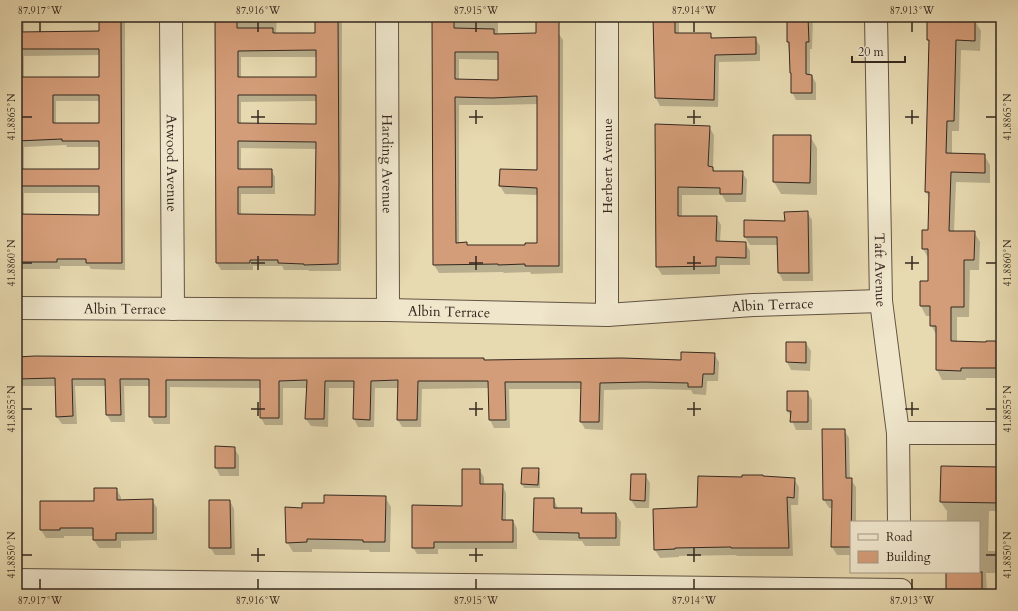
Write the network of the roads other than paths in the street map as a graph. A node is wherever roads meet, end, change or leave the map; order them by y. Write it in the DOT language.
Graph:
graph roads {
  1 [pos="171,17"];
  2 [pos="387,17"];
  3 [pos="607,17"];
  4 [pos="876,17"];
  5 [pos="882,301"];
  6 [pos="17,308"];
  7 [pos="173,309"];
  8 [pos="388,310"];
  9 [pos="607,315"];
  10 [pos="898,433"];
  11 [pos="1001,433"];
  12 [pos="899,521"];
  13 [pos="17,580"];
  14 [pos="901,585"];
  1 -- 7 [label="street, Atwood Avenue"];
  2 -- 8 [label="street, Harding Avenue"];
  3 -- 9 [label="street, Herbert Avenue"];
  4 -- 5 [label="street, Taft Avenue"];
  5 -- 9 [label="street, Albin Terrace"];
  5 -- 10 [label="street, Taft Avenue"];
  6 -- 7 [label="street, Albin Terrace"];
  7 -- 8 [label="street, Albin Terrace"];
  8 -- 9 [label="street, Albin Terrace"];
  10 -- 11 [label="street"];
  10 -- 12 [label="street, Taft Avenue"];
  13 -- 14 [label="street"];
}
